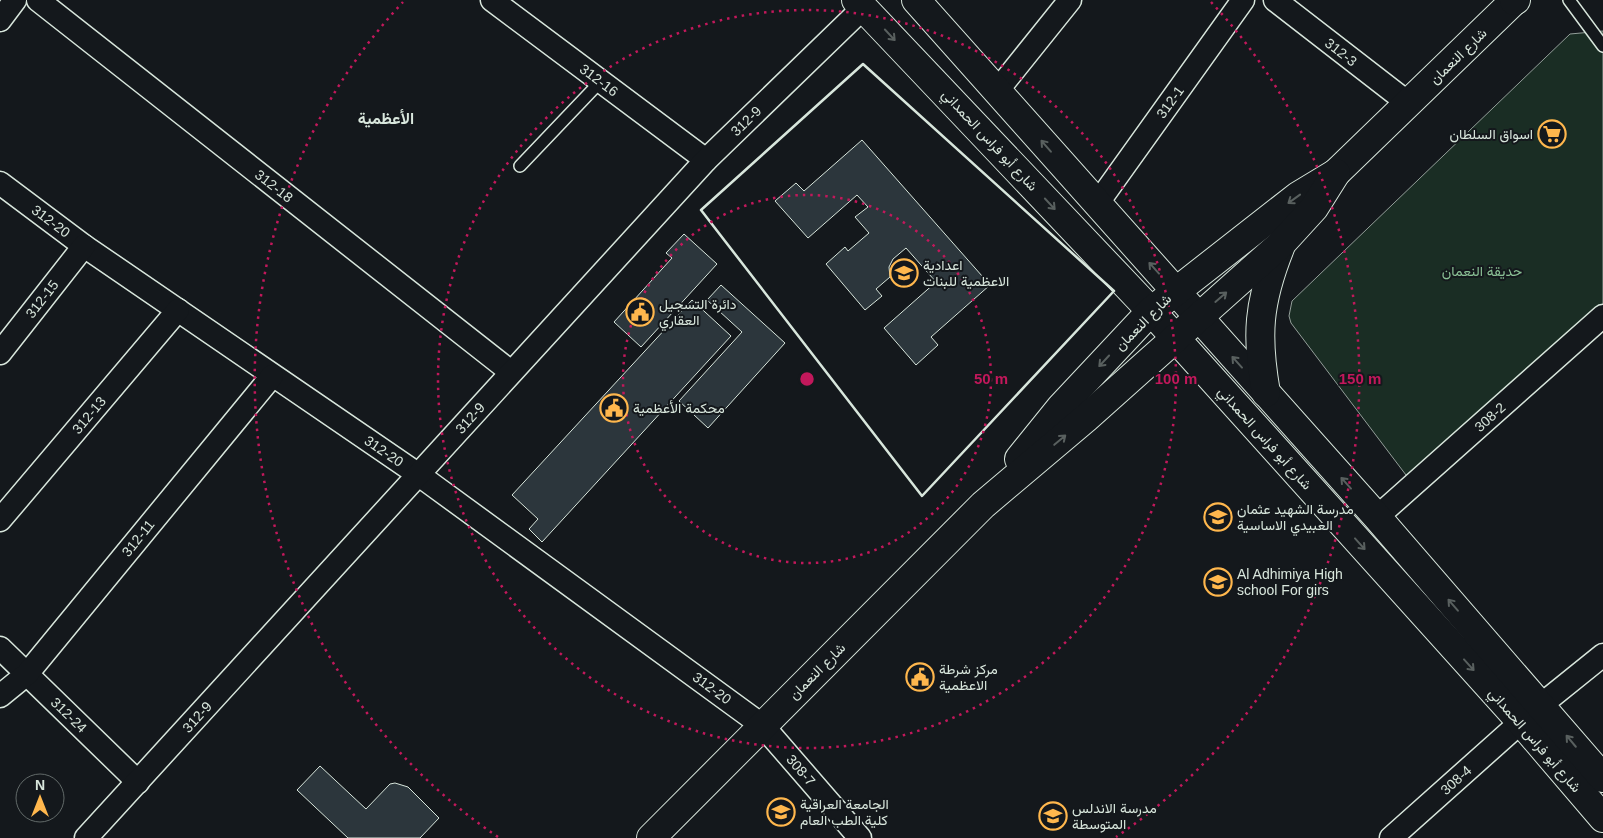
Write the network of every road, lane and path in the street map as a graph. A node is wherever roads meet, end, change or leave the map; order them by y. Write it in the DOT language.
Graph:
graph roads {
  1 [pos="15,0"];
  2 [pos="38,0"];
  3 [pos="492,0"];
  4 [pos="916,0"];
  5 [pos="1070,0"];
  6 [pos="1243,0"];
  7 [pos="1275,0"];
  8 [pos="1515,0"];
  9 [pos="1569,0"];
  10 [pos="860,4"];
  11 [pos="0,20"];
  12 [pos="1603,46"];
  13 [pos="601,81"];
  14 [pos="997,91"];
  15 [pos="1408,103"];
  16 [pos="706,160"];
  17 [pos="520,166"];
  18 [pos="1336,173"];
  19 [pos="0,183"];
  20 [pos="1097,204"];
  21 [pos="1282,243"];
  22 [pos="84,246"];
  23 [pos="1174,291"];
  24 [pos="178,310"];
  25 [pos="1151,311"];
  26 [pos="1603,316"];
  27 [pos="1197,318"];
  28 [pos="1176,338"];
  29 [pos="0,353"];
  30 [pos="511,372"];
  31 [pos="272,376"];
  32 [pos="1266,393"];
  33 [pos="419,475"];
  34 [pos="983,505"];
  35 [pos="1377,517"];
  36 [pos="0,520"];
  37 [pos="0,648"];
  38 [pos="1603,655"];
  39 [pos="27,674"];
  40 [pos="0,696"];
  41 [pos="1541,705"];
  42 [pos="1520,722"];
  43 [pos="763,726"];
  44 [pos="1603,778"];
  45 [pos="138,782"];
  46 [pos="1603,818"];
  47 [pos="86,838"];
  48 [pos="651,838"];
  49 [pos="860,838"];
  50 [pos="1391,838"];
  1 -- 11 [label="street"];
  2 -- 30 [label="street, 312-18"];
  3 -- 13 [label="street, 312-16"];
  4 -- 14 [label="street, شارع أبو فراس الحمداني"];
  5 -- 14 [label="street"];
  6 -- 20 [label="street, 312-1"];
  7 -- 15 [label="street, 312-3"];
  8 -- 15 [label="street, شارع النعمان"];
  9 -- 12 [label="lane"];
  10 -- 16 [label="street, 312-9"];
  10 -- 25 [label="street, شارع أبو فراس الحمداني, one-way"];
  13 -- 16 [label="street, 312-16"];
  13 -- 17 [label="lane"];
  20 -- 14 [label="street, شارع أبو فراس الحمداني, one-way"];
  15 -- 18 [label="street, شارع النعمان"];
  16 -- 30 [label="street, 312-9"];
  18 -- 21 [label="street, شارع النعمان"];
  18 -- 23 [label="street, شارع النعمان, one-way"];
  19 -- 22 [label="street, 312-20"];
  23 -- 20 [label="street, شارع أبو فراس الحمداني, one-way"];
  27 -- 21 [label="street, شارع النعمان, one-way"];
  21 -- 32 [label="street"];
  22 -- 24 [label="street, 312-20"];
  22 -- 29 [label="street, 312-15"];
  23 -- 25 [label="street, شارع النعمان"];
  23 -- 27 [label="street, شارع أبو فراس الحمداني"];
  24 -- 31 [label="street, 312-20"];
  24 -- 36 [label="street, 312-13"];
  25 -- 28 [label="street, شارع أبو فراس الحمداني"];
  25 -- 34 [label="street, شارع النعمان, one-way"];
  26 -- 35 [label="street, 308-2"];
  27 -- 28 [label="street, شارع النعمان"];
  32 -- 27 [label="street, شارع أبو فراس الحمداني, one-way"];
  34 -- 28 [label="street, شارع النعمان, one-way"];
  28 -- 42 [label="street, شارع أبو فراس الحمداني, one-way"];
  30 -- 33 [label="street, 312-9"];
  31 -- 33 [label="street, 312-20"];
  31 -- 39 [label="street, 312-11"];
  35 -- 32 [label="street, شارع أبو فراس الحمداني, one-way"];
  33 -- 43 [label="street, 312-20"];
  33 -- 45 [label="street, 312-9"];
  34 -- 43 [label="street, شارع النعمان"];
  41 -- 35 [label="street, شارع أبو فراس الحمداني, one-way"];
  37 -- 39 [label="street, 312-24"];
  38 -- 41 [label="street"];
  39 -- 40 [label="street, 312-11"];
  39 -- 45 [label="street, 312-24"];
  44 -- 41 [label="street, شارع أبو فراس الحمداني, one-way"];
  42 -- 46 [label="street, شارع أبو فراس الحمداني"];
  42 -- 50 [label="street, 308-4"];
  43 -- 48 [label="street, شارع النعمان"];
  43 -- 49 [label="street, 308-7"];
  45 -- 47 [label="street, 312-9"];
}
